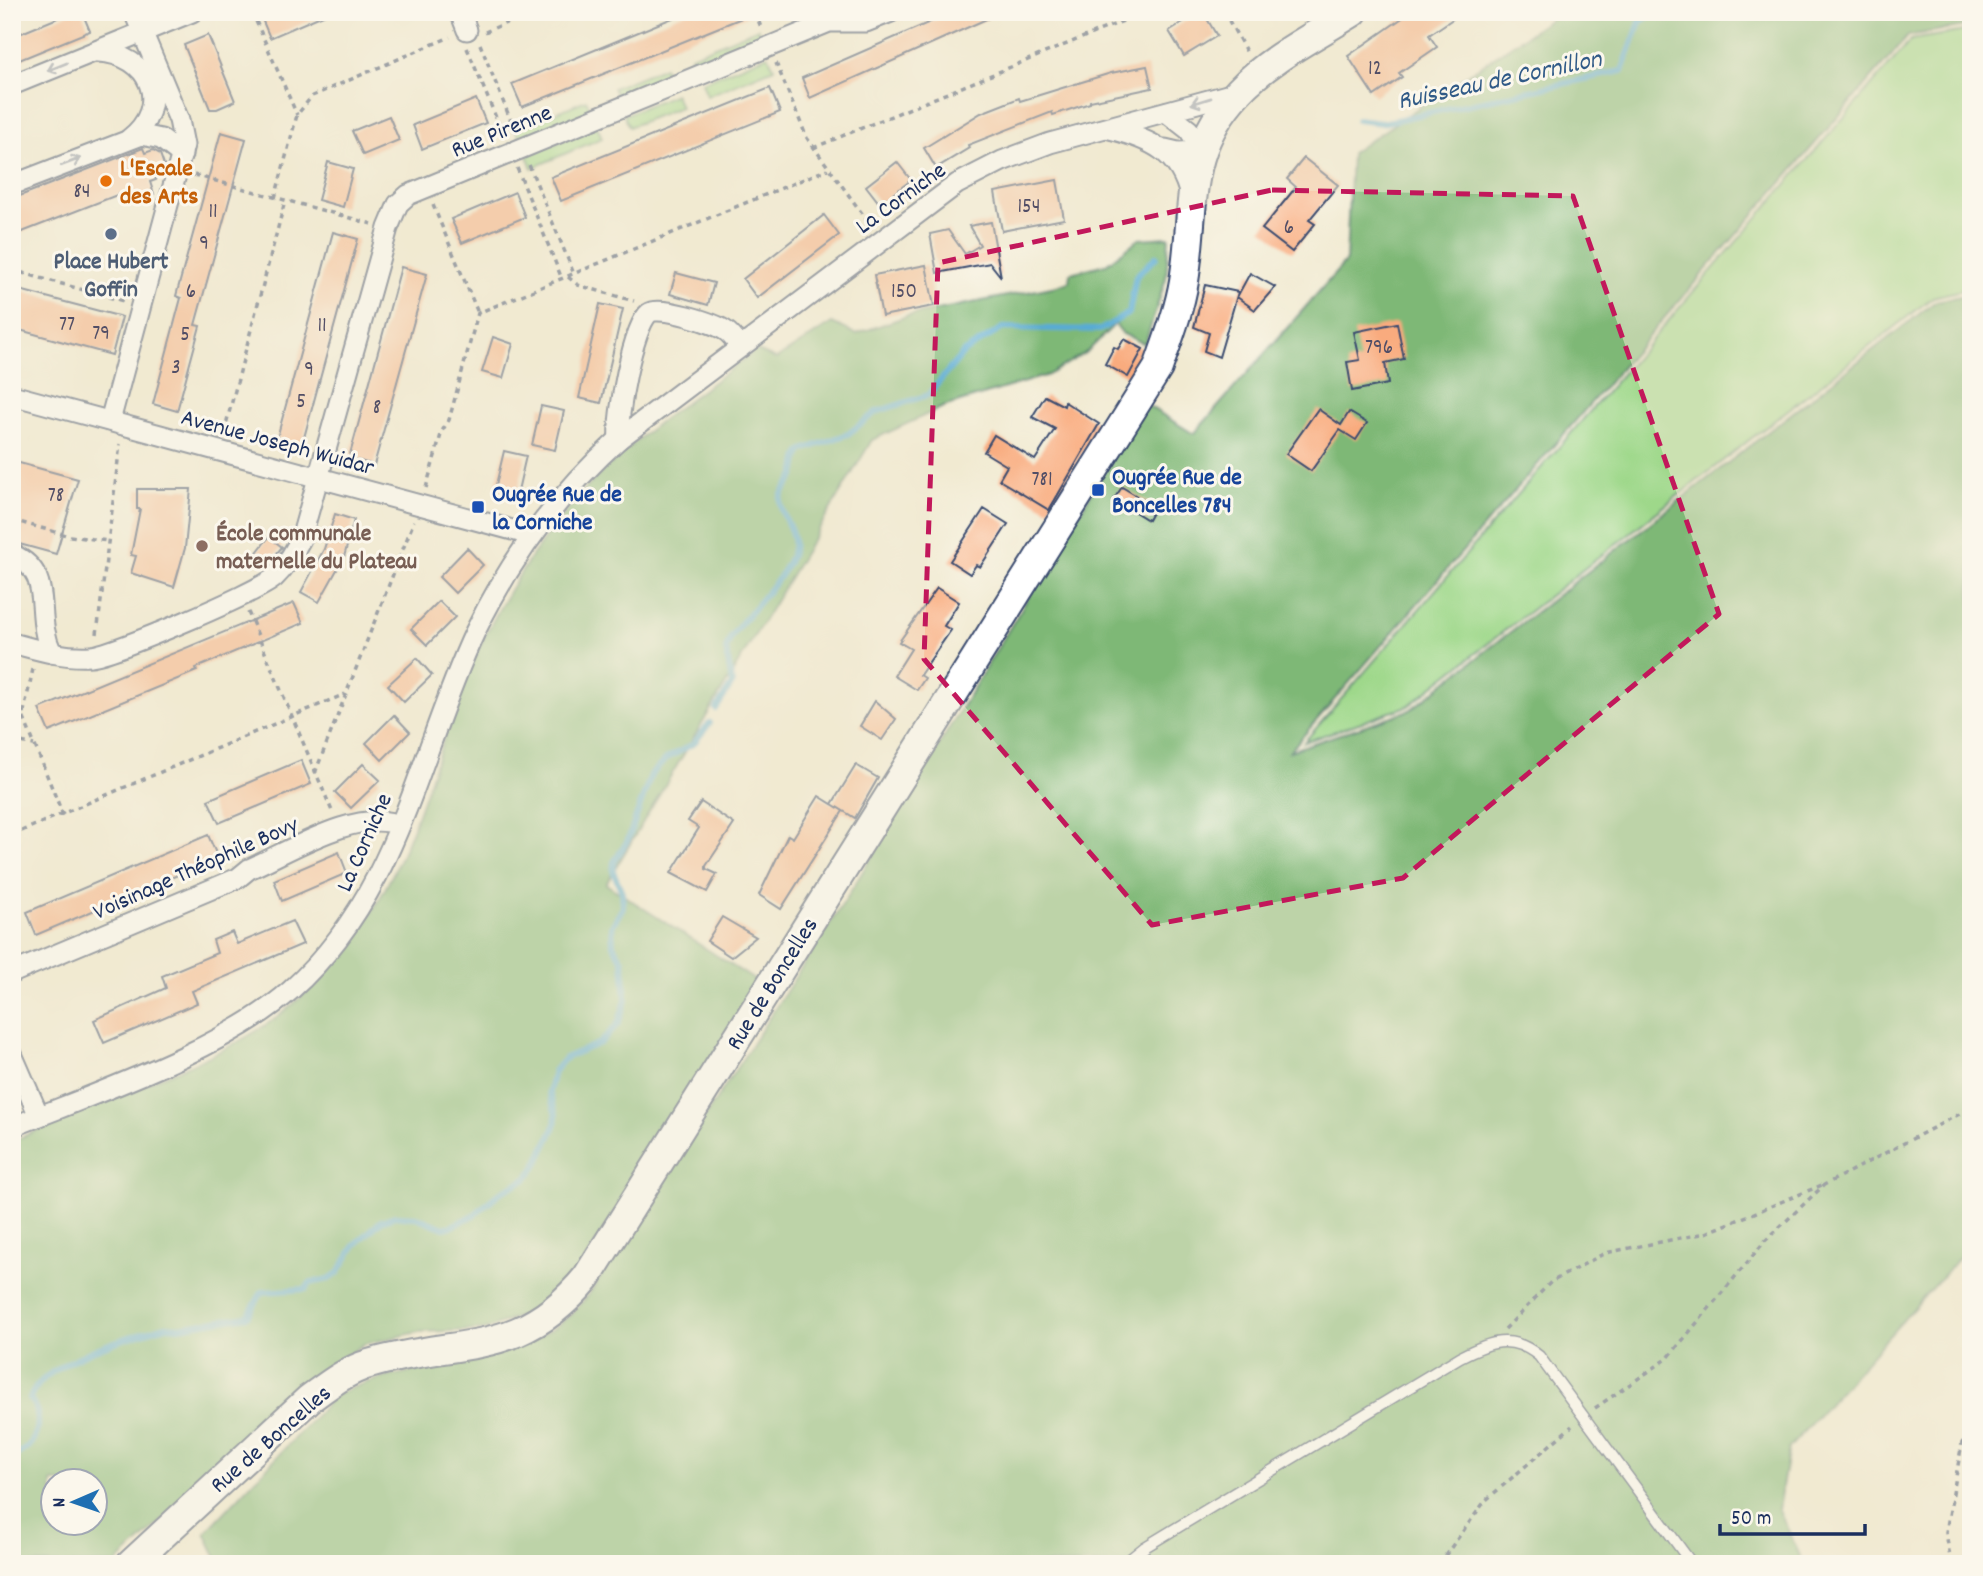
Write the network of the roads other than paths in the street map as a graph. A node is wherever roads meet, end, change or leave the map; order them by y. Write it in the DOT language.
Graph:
graph roads {
  1 [pos="134,12"];
  2 [pos="192,12"];
  3 [pos="891,12"];
  4 [pos="1353,12"];
  5 [pos="143,32"];
  6 [pos="95,52"];
  7 [pos="12,85"];
  8 [pos="1238,92"];
  9 [pos="1166,112"];
  10 [pos="1109,129"];
  11 [pos="129,139"];
  12 [pos="1165,149"];
  13 [pos="1202,151"];
  14 [pos="180,163"];
  15 [pos="12,185"];
  16 [pos="1190,197"];
  17 [pos="741,347"];
  18 [pos="12,394"];
  19 [pos="116,423"];
  20 [pos="619,439"];
  21 [pos="319,477"];
  22 [pos="531,535"];
  23 [pos="12,554"];
  24 [pos="12,643"];
  25 [pos="45,651"];
  26 [pos="400,825"];
  27 [pos="12,973"];
  28 [pos="12,1054"];
  29 [pos="39,1116"];
  30 [pos="12,1127"];
  31 [pos="131,1564"];
  32 [pos="1124,1564"];
  33 [pos="1692,1564"];
  1 -- 5 [label="street"];
  2 -- 5 [label="street"];
  3 -- 21 [label="street, Rue Pirenne"];
  4 -- 8 [label="main road, Rue de Boncelles"];
  5 -- 6 [label="street"];
  5 -- 14 [label="street"];
  6 -- 7 [label="street, one-way"];
  6 -- 11 [label="street"];
  8 -- 9 [label="street, La Corniche, one-way"];
  8 -- 13 [label="main road, Rue de Boncelles"];
  9 -- 10 [label="street, La Corniche"];
  9 -- 13 [label="street"];
  10 -- 12 [label="street, La Corniche"];
  10 -- 17 [label="street, La Corniche"];
  11 -- 14 [label="street"];
  15 -- 11 [label="street, one-way"];
  12 -- 13 [label="street, La Corniche"];
  12 -- 16 [label="street"];
  13 -- 16 [label="main road, Rue de Boncelles"];
  14 -- 19 [label="street"];
  16 -- 31 [label="main road, Rue de Boncelles"];
  17 -- 20 [label="street, La Corniche"];
  17 -- 20 [label="street"];
  18 -- 19 [label="street, Avenue Joseph Wuidar"];
  19 -- 21 [label="street, Avenue Joseph Wuidar"];
  20 -- 22 [label="street, La Corniche"];
  21 -- 22 [label="street, Avenue Joseph Wuidar"];
  21 -- 25 [label="street, Rue Pirenne"];
  22 -- 26 [label="street, La Corniche"];
  23 -- 25 [label="street"];
  24 -- 25 [label="street"];
  26 -- 27 [label="street, Voisinage Théophile Bovy"];
  26 -- 29 [label="street, La Corniche"];
  28 -- 29 [label="street"];
  29 -- 30 [label="street, La Corniche"];
  32 -- 33 [label="lane"];
}
